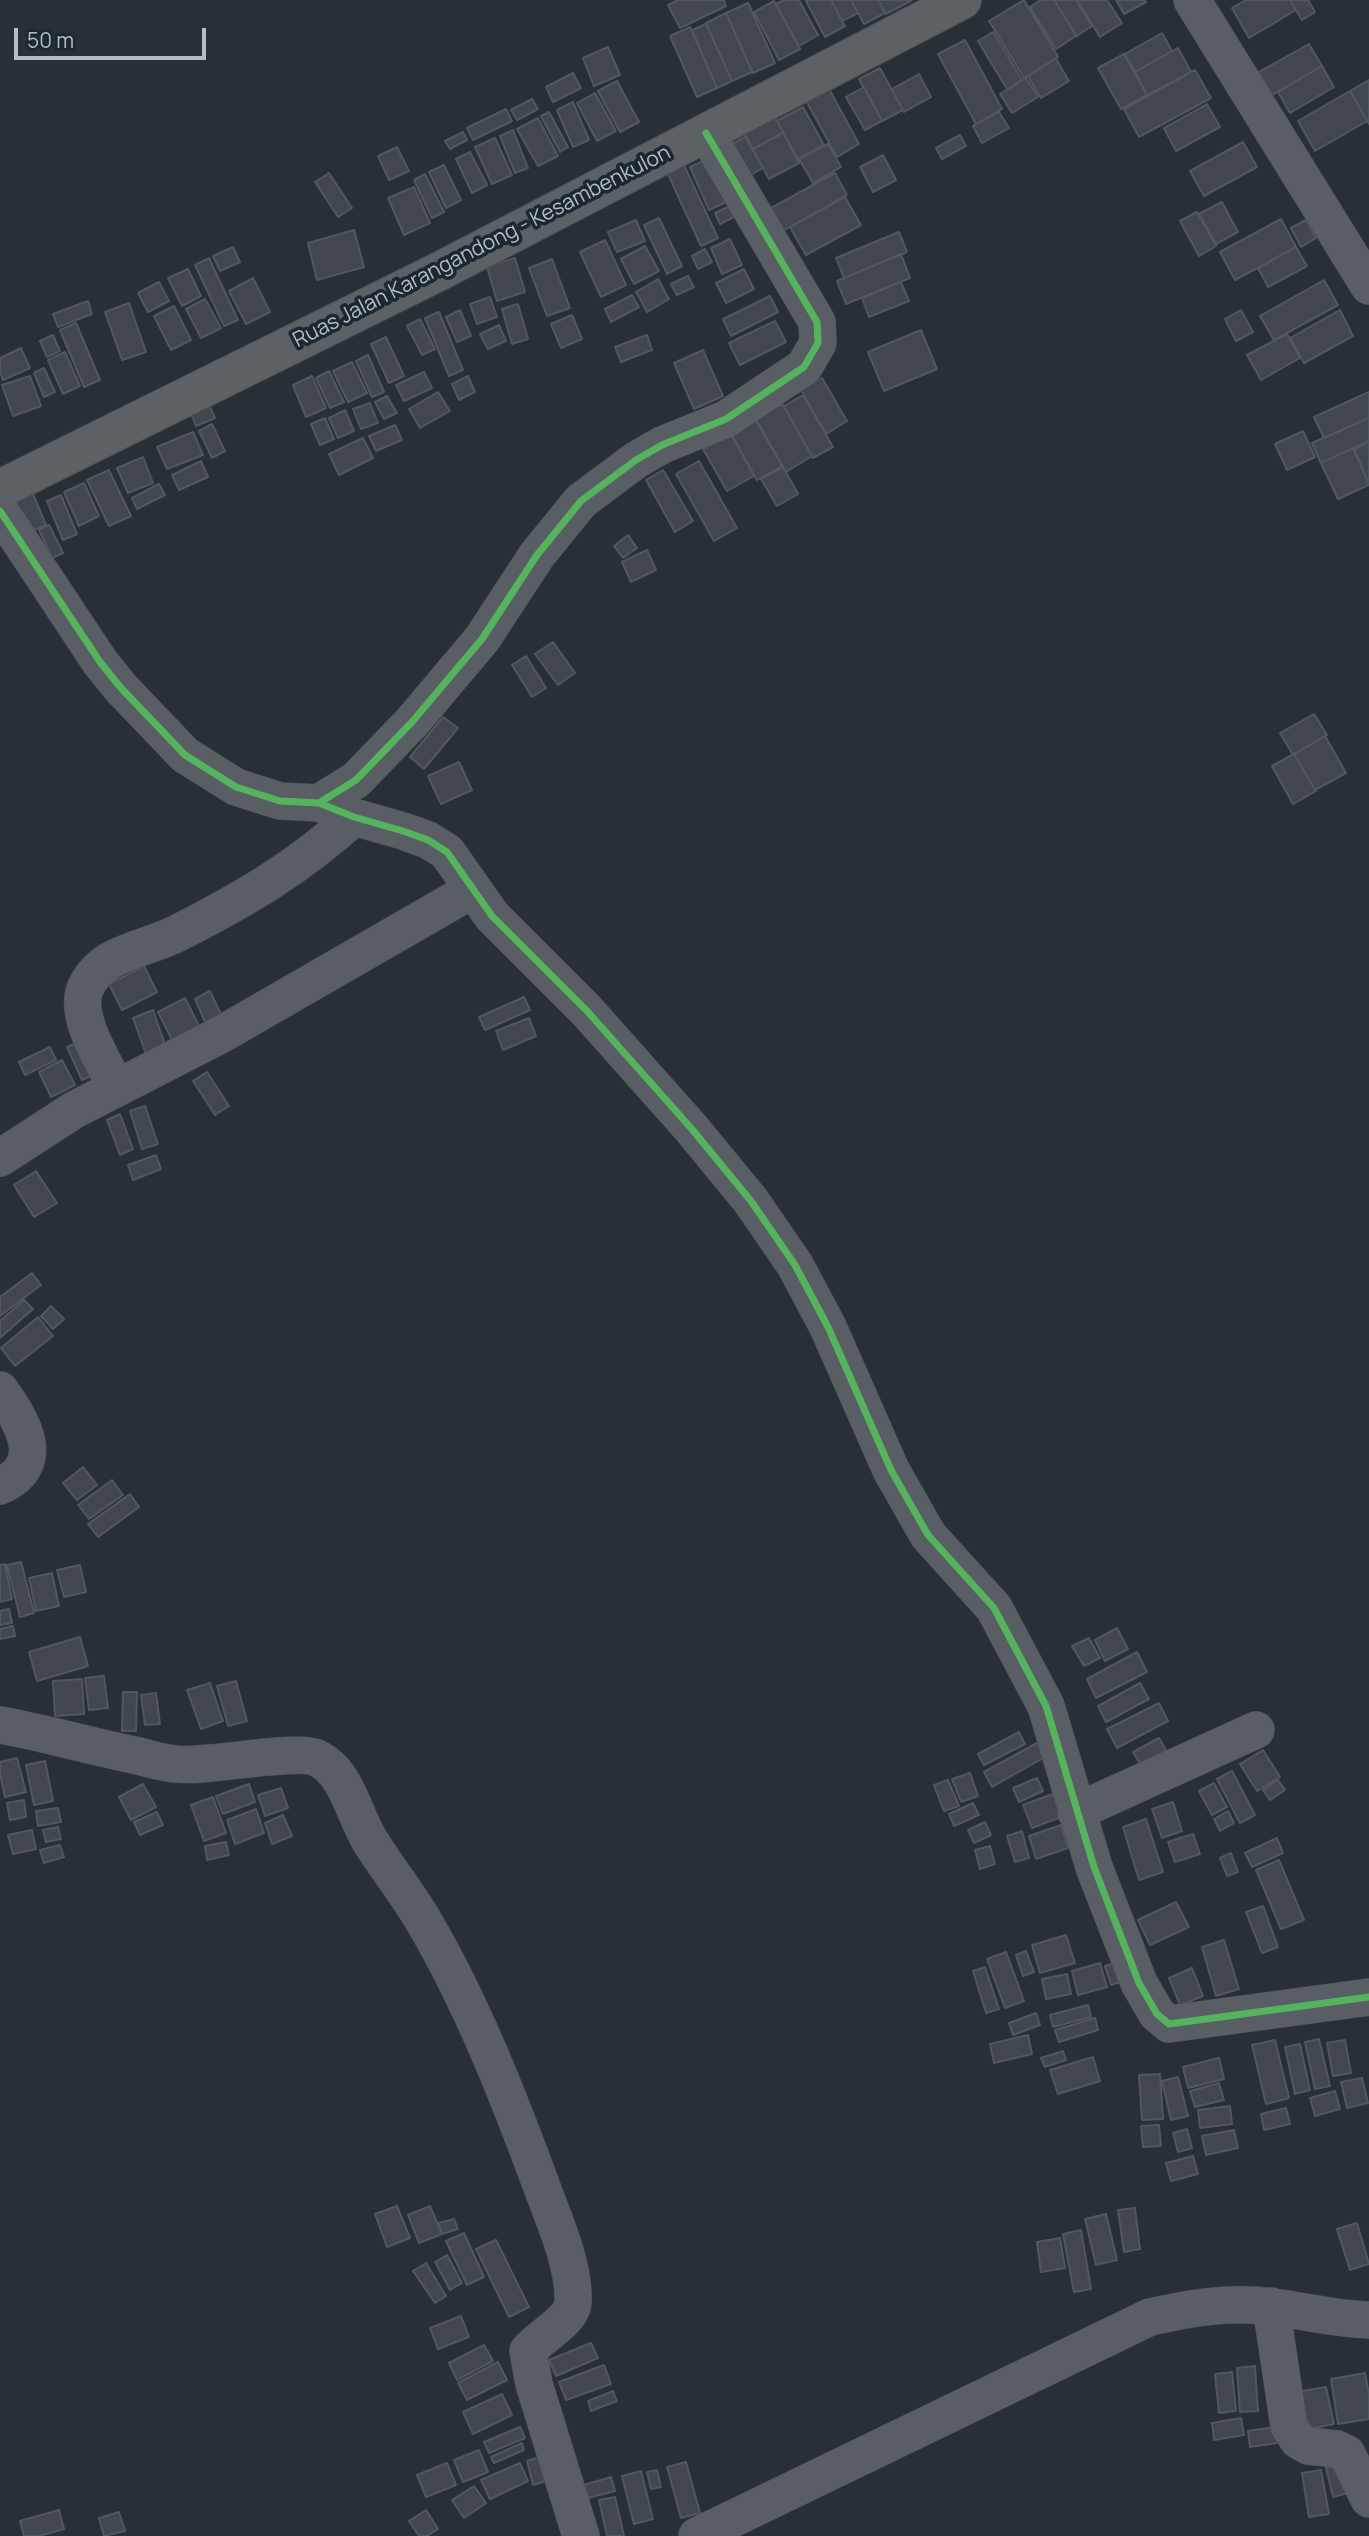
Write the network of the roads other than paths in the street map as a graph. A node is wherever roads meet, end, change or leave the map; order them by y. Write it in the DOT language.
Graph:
graph roads {
  1 [pos="962,0"];
  2 [pos="1192,0"];
  3 [pos="706,133"];
  4 [pos="1369,286"];
  5 [pos="0,489"];
  6 [pos="0,511"];
  7 [pos="319,803"];
  8 [pos="354,817"];
  9 [pos="472,890"];
  10 [pos="116,1087"];
  11 [pos="0,1158"];
  12 [pos="0,1390"];
  13 [pos="0,1486"];
  14 [pos="0,1726"];
  15 [pos="1256,1730"];
  16 [pos="1076,1812"];
  17 [pos="1369,1997"];
  18 [pos="1271,2306"];
  19 [pos="1369,2320"];
  20 [pos="1369,2500"];
  21 [pos="582,2536"];
  22 [pos="697,2536"];
  1 -- 3 [label="main road, Ruas Jalan Karangandong - Kesambenkulon"];
  2 -- 4 [label="street"];
  3 -- 5 [label="main road, Ruas Jalan Karangandong - Kesambenkulon"];
  3 -- 7 [label="street"];
  6 -- 7 [label="street"];
  7 -- 8 [label="street"];
  8 -- 9 [label="street"];
  8 -- 10 [label="street"];
  9 -- 10 [label="street"];
  9 -- 16 [label="street"];
  10 -- 11 [label="street"];
  12 -- 13 [label="street"];
  14 -- 21 [label="street"];
  15 -- 16 [label="street"];
  16 -- 17 [label="street"];
  18 -- 19 [label="street"];
  18 -- 20 [label="street"];
  18 -- 22 [label="street"];
}
